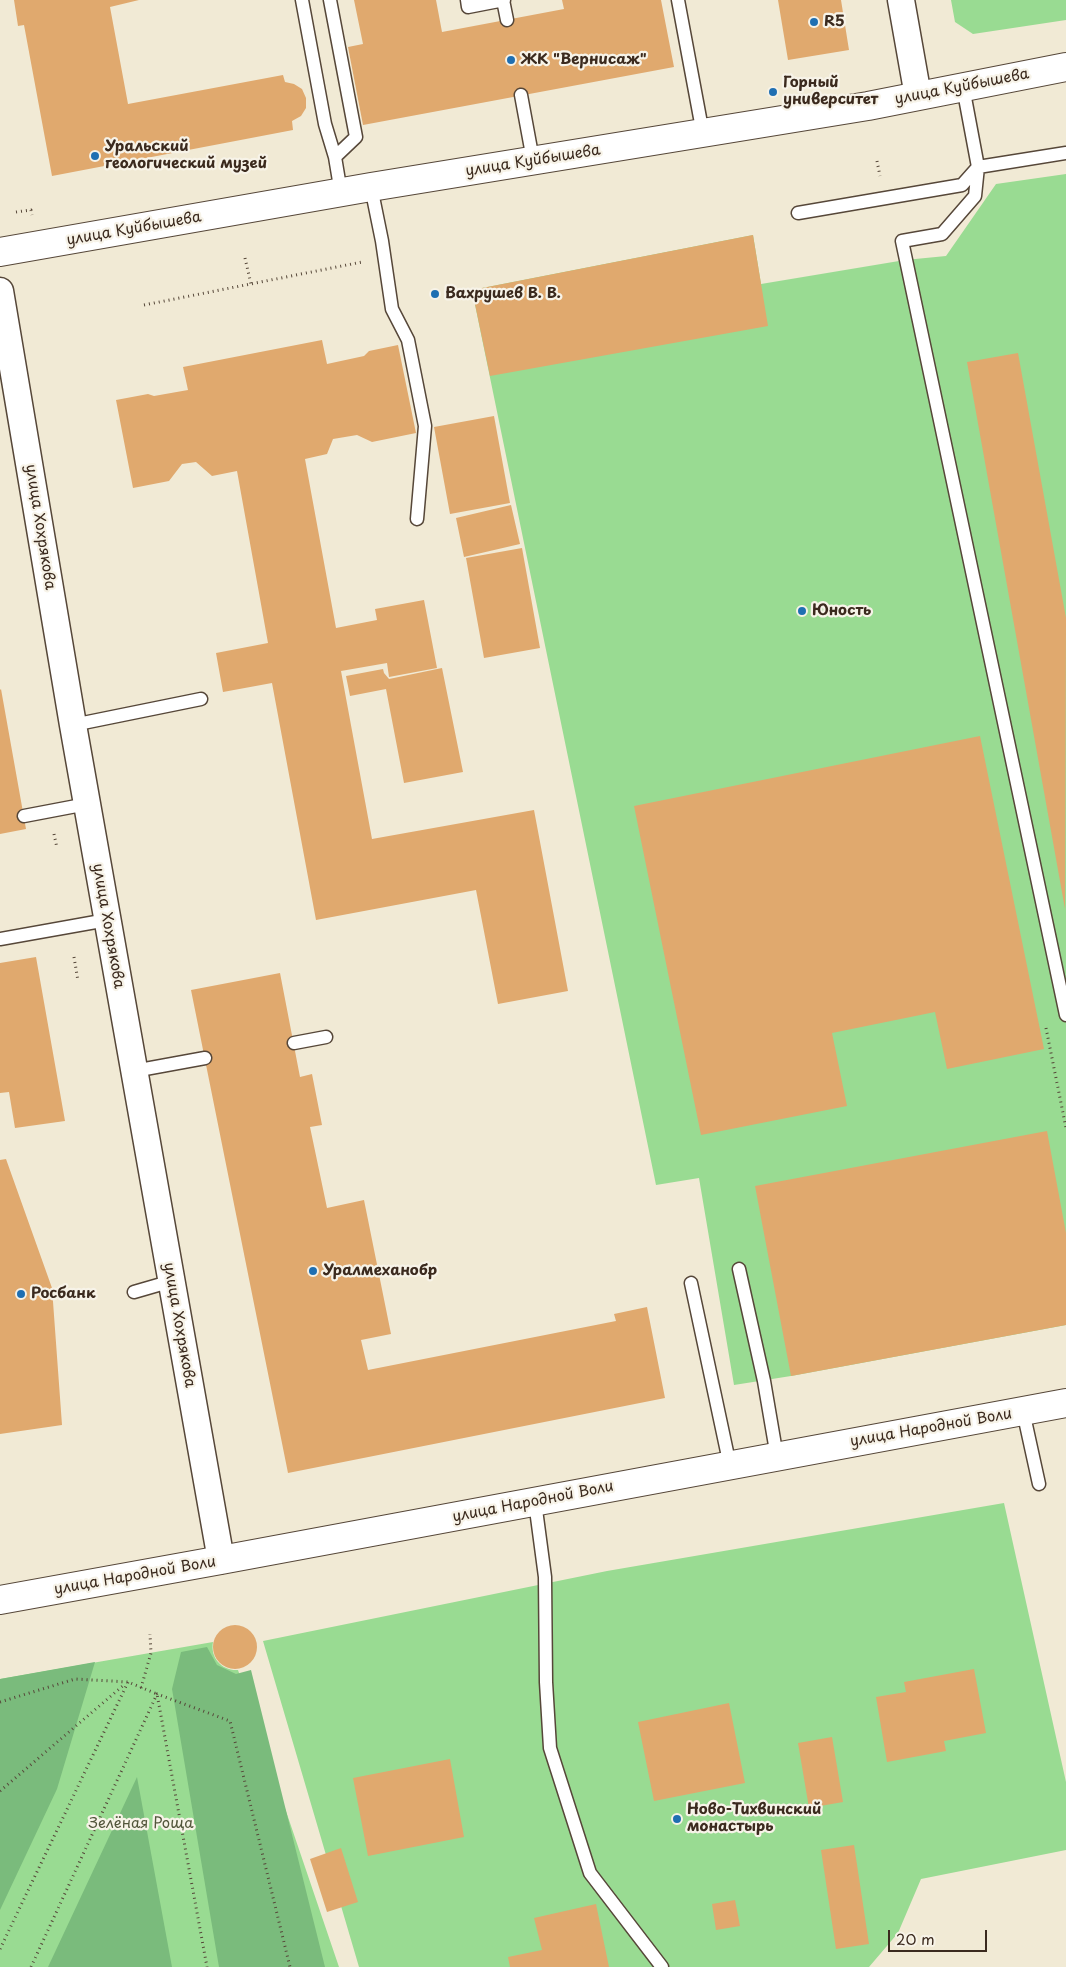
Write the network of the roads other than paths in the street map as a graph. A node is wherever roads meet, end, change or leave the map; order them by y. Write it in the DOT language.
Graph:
graph roads {
  1 [pos="302,0"];
  2 [pos="330,0"];
  3 [pos="467,0"];
  4 [pos="504,0"];
  5 [pos="678,0"];
  6 [pos="901,0"];
  7 [pos="507,20"];
  8 [pos="1066,67"];
  9 [pos="963,87"];
  10 [pos="521,95"];
  11 [pos="918,96"];
  12 [pos="703,134"];
  13 [pos="1066,153"];
  14 [pos="335,158"];
  15 [pos="533,160"];
  16 [pos="978,167"];
  17 [pos="371,187"];
  18 [pos="341,193"];
  19 [pos="798,214"];
  20 [pos="0,252"];
  21 [pos="0,291"];
  22 [pos="418,518"];
  23 [pos="201,699"];
  24 [pos="73,725"];
  25 [pos="87,804"];
  26 [pos="24,816"];
  27 [pos="107,920"];
  28 [pos="0,939"];
  29 [pos="1066,1015"];
  30 [pos="326,1037"];
  31 [pos="294,1043"];
  32 [pos="205,1058"];
  33 [pos="134,1071"];
  34 [pos="739,1269"];
  35 [pos="172,1281"];
  36 [pos="691,1283"];
  37 [pos="134,1292"];
  38 [pos="1066,1403"];
  39 [pos="1023,1411"];
  40 [pos="777,1456"];
  41 [pos="730,1466"];
  42 [pos="1039,1484"];
  43 [pos="535,1502"];
  44 [pos="221,1560"];
  45 [pos="0,1600"];
  46 [pos="662,1967"];
  1 -- 14 [label="lane"];
  2 -- 14 [label="lane"];
  3 -- 4 [label="lane"];
  4 -- 7 [label="lane"];
  5 -- 12 [label="lane"];
  6 -- 11 [label="street"];
  8 -- 9 [label="street, улица Куйбышева"];
  9 -- 11 [label="street, улица Куйбышева"];
  9 -- 16 [label="lane"];
  10 -- 15 [label="lane"];
  11 -- 12 [label="street, улица Куйбышева"];
  12 -- 15 [label="street, улица Куйбышева"];
  13 -- 16 [label="lane"];
  14 -- 18 [label="lane"];
  15 -- 17 [label="street, улица Куйбышева"];
  16 -- 19 [label="lane"];
  16 -- 29 [label="lane"];
  17 -- 18 [label="street, улица Куйбышева"];
  17 -- 22 [label="lane"];
  18 -- 20 [label="street, улица Куйбышева"];
  21 -- 24 [label="street, улица Хохрякова"];
  23 -- 24 [label="lane"];
  24 -- 25 [label="street, улица Хохрякова"];
  25 -- 26 [label="lane"];
  25 -- 27 [label="street, улица Хохрякова"];
  27 -- 28 [label="lane"];
  27 -- 33 [label="street, улица Хохрякова"];
  30 -- 31 [label="lane"];
  32 -- 33 [label="lane"];
  33 -- 35 [label="street, улица Хохрякова"];
  34 -- 40 [label="lane"];
  35 -- 37 [label="lane"];
  35 -- 44 [label="street, улица Хохрякова"];
  36 -- 41 [label="lane"];
  38 -- 39 [label="street, улица Народной Воли"];
  39 -- 40 [label="street, улица Народной Воли"];
  39 -- 42 [label="lane"];
  40 -- 41 [label="street, улица Народной Воли"];
  41 -- 43 [label="street, улица Народной Воли"];
  43 -- 44 [label="street, улица Народной Воли"];
  43 -- 46 [label="lane"];
  44 -- 45 [label="street, улица Народной Воли"];
}
